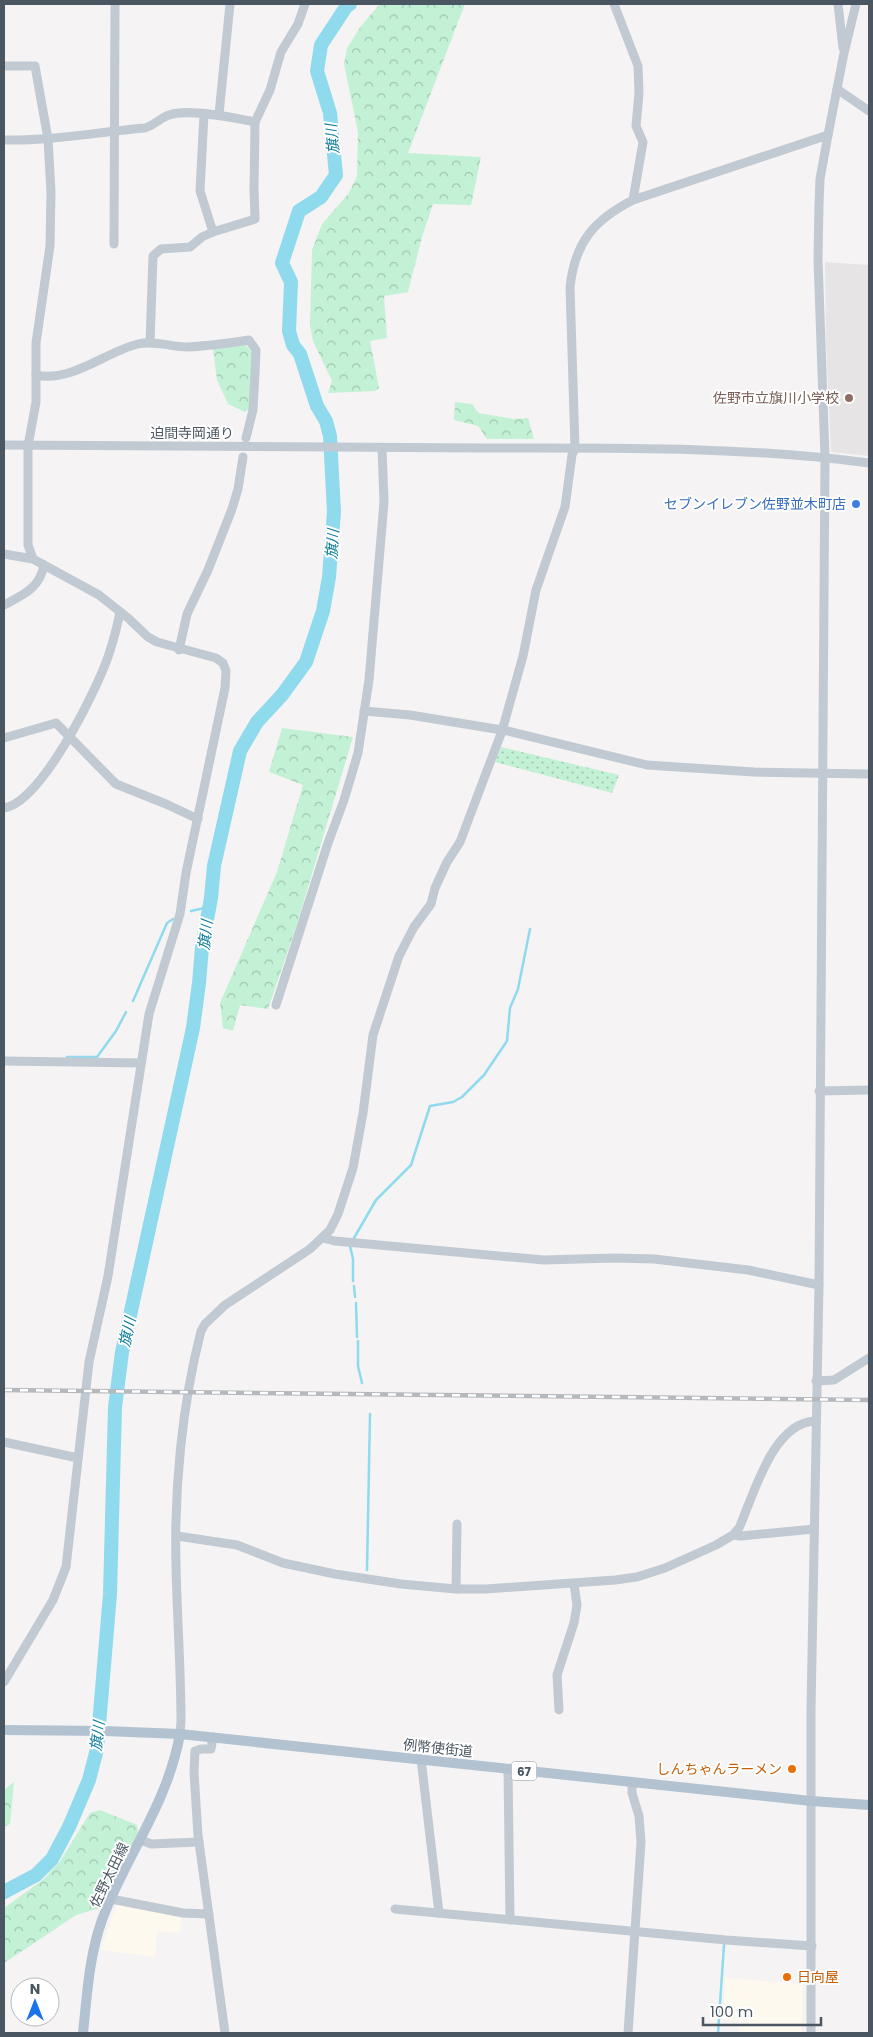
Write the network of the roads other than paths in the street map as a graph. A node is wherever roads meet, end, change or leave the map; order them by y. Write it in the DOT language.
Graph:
graph roads {
  1 [pos="115,4"];
  2 [pos="230,4"];
  3 [pos="305,4"];
  4 [pos="614,4"];
  5 [pos="838,4"];
  6 [pos="856,4"];
  7 [pos="844,53"];
  8 [pos="4,66"];
  9 [pos="837,89"];
  10 [pos="869,111"];
  11 [pos="204,114"];
  12 [pos="218,114"];
  13 [pos="255,122"];
  14 [pos="114,131"];
  15 [pos="828,135"];
  16 [pos="4,140"];
  17 [pos="48,140"];
  18 [pos="633,200"];
  19 [pos="213,232"];
  20 [pos="114,244"];
  21 [pos="150,343"];
  22 [pos="36,375"];
  23 [pos="246,438"];
  24 [pos="4,445"];
  25 [pos="28,446"];
  26 [pos="381,448"];
  27 [pos="575,448"];
  28 [pos="243,457"];
  29 [pos="825,458"];
  30 [pos="869,464"];
  31 [pos="4,554"];
  32 [pos="33,560"];
  33 [pos="44,564"];
  34 [pos="4,604"];
  35 [pos="120,612"];
  36 [pos="179,650"];
  37 [pos="364,711"];
  38 [pos="502,731"];
  39 [pos="70,736"];
  40 [pos="4,738"];
  41 [pos="869,774"];
  42 [pos="822,775"];
  43 [pos="4,808"];
  44 [pos="198,819"];
  45 [pos="276,1005"];
  46 [pos="4,1061"];
  47 [pos="141,1063"];
  48 [pos="869,1090"];
  49 [pos="819,1091"];
  50 [pos="323,1238"];
  51 [pos="819,1285"];
  52 [pos="869,1358"];
  53 [pos="816,1381"];
  54 [pos="815,1421"];
  55 [pos="4,1442"];
  56 [pos="78,1458"];
  57 [pos="457,1524"];
  58 [pos="814,1529"];
  59 [pos="733,1535"];
  60 [pos="177,1536"];
  61 [pos="574,1584"];
  62 [pos="456,1589"];
  63 [pos="4,1682"];
  64 [pos="559,1710"];
  65 [pos="4,1730"];
  66 [pos="180,1734"];
  67 [pos="213,1737"];
  68 [pos="421,1760"];
  69 [pos="508,1769"];
  70 [pos="632,1782"];
  71 [pos="811,1801"];
  72 [pos="869,1805"];
  73 [pos="141,1840"];
  74 [pos="199,1842"];
  75 [pos="111,1899"];
  76 [pos="395,1909"];
  77 [pos="439,1913"];
  78 [pos="209,1914"];
  79 [pos="510,1920"];
  80 [pos="635,1932"];
  81 [pos="812,1946"];
  82 [pos="82,2033"];
  83 [pos="225,2033"];
  84 [pos="628,2033"];
  85 [pos="811,2033"];
  1 -- 14 [label="street"];
  2 -- 12 [label="street"];
  3 -- 13 [label="street"];
  4 -- 18 [label="street"];
  5 -- 7 [label="street"];
  6 -- 7 [label="street"];
  7 -- 9 [label="street"];
  8 -- 17 [label="street"];
  9 -- 10 [label="street"];
  9 -- 15 [label="street"];
  11 -- 12 [label="street"];
  11 -- 14 [label="street"];
  11 -- 19 [label="street"];
  12 -- 13 [label="street"];
  13 -- 19 [label="street"];
  14 -- 17 [label="street"];
  14 -- 20 [label="street"];
  15 -- 18 [label="street"];
  15 -- 29 [label="street"];
  16 -- 17 [label="street"];
  17 -- 22 [label="street"];
  18 -- 27 [label="street"];
  19 -- 21 [label="street"];
  21 -- 22 [label="street"];
  21 -- 23 [label="street"];
  22 -- 25 [label="street"];
  24 -- 25 [label="street, 迫間寺岡通り"];
  25 -- 26 [label="street, 迫間寺岡通り"];
  25 -- 32 [label="street"];
  26 -- 27 [label="street, 迫間寺岡通り"];
  26 -- 37 [label="street"];
  27 -- 29 [label="street, 迫間寺岡通り"];
  27 -- 38 [label="street"];
  28 -- 36 [label="street"];
  29 -- 30 [label="street, 迫間寺岡通り"];
  29 -- 42 [label="street"];
  31 -- 32 [label="street"];
  32 -- 33 [label="street"];
  33 -- 34 [label="street"];
  33 -- 35 [label="street"];
  35 -- 36 [label="street"];
  35 -- 39 [label="street"];
  36 -- 44 [label="street"];
  37 -- 38 [label="street"];
  37 -- 45 [label="street"];
  38 -- 42 [label="street"];
  38 -- 50 [label="street"];
  39 -- 40 [label="street"];
  39 -- 43 [label="street"];
  39 -- 44 [label="street"];
  41 -- 42 [label="street"];
  42 -- 49 [label="street"];
  44 -- 47 [label="street"];
  46 -- 47 [label="street"];
  47 -- 56 [label="street"];
  48 -- 49 [label="street"];
  49 -- 51 [label="street"];
  50 -- 51 [label="street"];
  50 -- 60 [label="street"];
  51 -- 53 [label="street"];
  52 -- 53 [label="street"];
  53 -- 54 [label="street"];
  54 -- 58 [label="street"];
  54 -- 59 [label="street"];
  55 -- 56 [label="street"];
  56 -- 63 [label="street"];
  57 -- 62 [label="street"];
  58 -- 59 [label="street"];
  58 -- 71 [label="street"];
  59 -- 61 [label="street"];
  60 -- 62 [label="street"];
  60 -- 66 [label="street"];
  61 -- 62 [label="street"];
  61 -- 64 [label="street"];
  65 -- 66 [label="main road, 例幣使街道 / 67"];
  66 -- 67 [label="main road, 例幣使街道 / 67"];
  66 -- 73 [label="main road, 佐野太田線"];
  67 -- 68 [label="main road, 例幣使街道 / 67"];
  67 -- 74 [label="street"];
  68 -- 69 [label="main road, 例幣使街道 / 67"];
  68 -- 77 [label="street"];
  69 -- 70 [label="main road, 例幣使街道 / 67"];
  69 -- 79 [label="street"];
  70 -- 71 [label="main road, 例幣使街道 / 67"];
  70 -- 80 [label="street"];
  71 -- 72 [label="main road, 例幣使街道 / 67"];
  71 -- 81 [label="street"];
  73 -- 74 [label="street"];
  73 -- 75 [label="main road, 佐野太田線"];
  74 -- 78 [label="street"];
  75 -- 78 [label="street"];
  75 -- 82 [label="main road, 佐野太田線"];
  76 -- 77 [label="street"];
  77 -- 79 [label="street"];
  78 -- 83 [label="street"];
  79 -- 80 [label="street"];
  80 -- 81 [label="street"];
  80 -- 84 [label="street"];
  81 -- 85 [label="street"];
}
